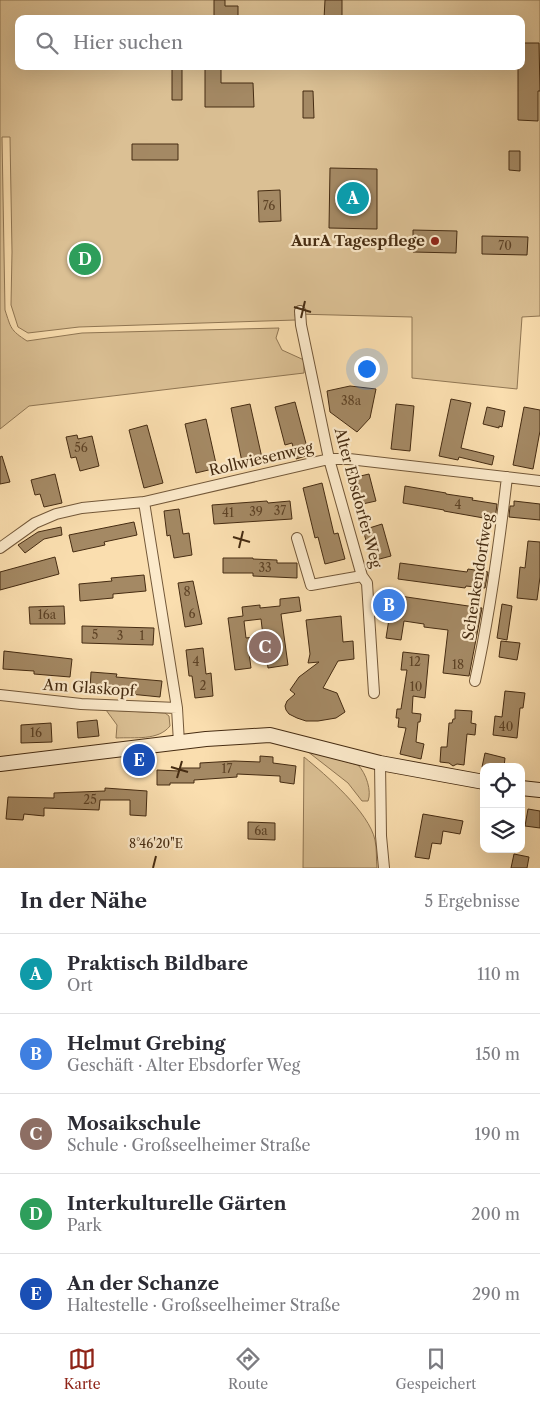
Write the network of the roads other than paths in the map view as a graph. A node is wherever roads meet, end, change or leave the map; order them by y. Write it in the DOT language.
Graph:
graph roads {
  1 [pos="300,311"];
  2 [pos="329,459"];
  3 [pos="507,477"];
  4 [pos="540,481"];
  5 [pos="144,502"];
  6 [pos="297,538"];
  7 [pos="0,548"];
  8 [pos="362,576"];
  9 [pos="475,681"];
  10 [pos="374,693"];
  11 [pos="0,695"];
  12 [pos="177,708"];
  13 [pos="180,743"];
  14 [pos="380,763"];
  15 [pos="0,764"];
  16 [pos="480,781"];
  17 [pos="525,788"];
  18 [pos="540,790"];
  19 [pos="384,868"];
  1 -- 2 [label="street, Alter Ebsdorfer Weg"];
  2 -- 3 [label="street, Rollwiesenweg"];
  2 -- 5 [label="street, Rollwiesenweg"];
  2 -- 8 [label="street, Alter Ebsdorfer Weg"];
  3 -- 4 [label="street, Rollwiesenweg"];
  3 -- 9 [label="street, Schenkendorfweg"];
  5 -- 7 [label="street, Rollwiesenweg"];
  5 -- 12 [label="street"];
  6 -- 8 [label="street"];
  8 -- 10 [label="street, Alter Ebsdorfer Weg"];
  11 -- 12 [label="street, Am Glaskopf"];
  12 -- 13 [label="street"];
  13 -- 14 [label="main road"];
  13 -- 15 [label="main road"];
  14 -- 16 [label="main road"];
  14 -- 19 [label="street"];
  17 -- 18 [label="main road"];
}
